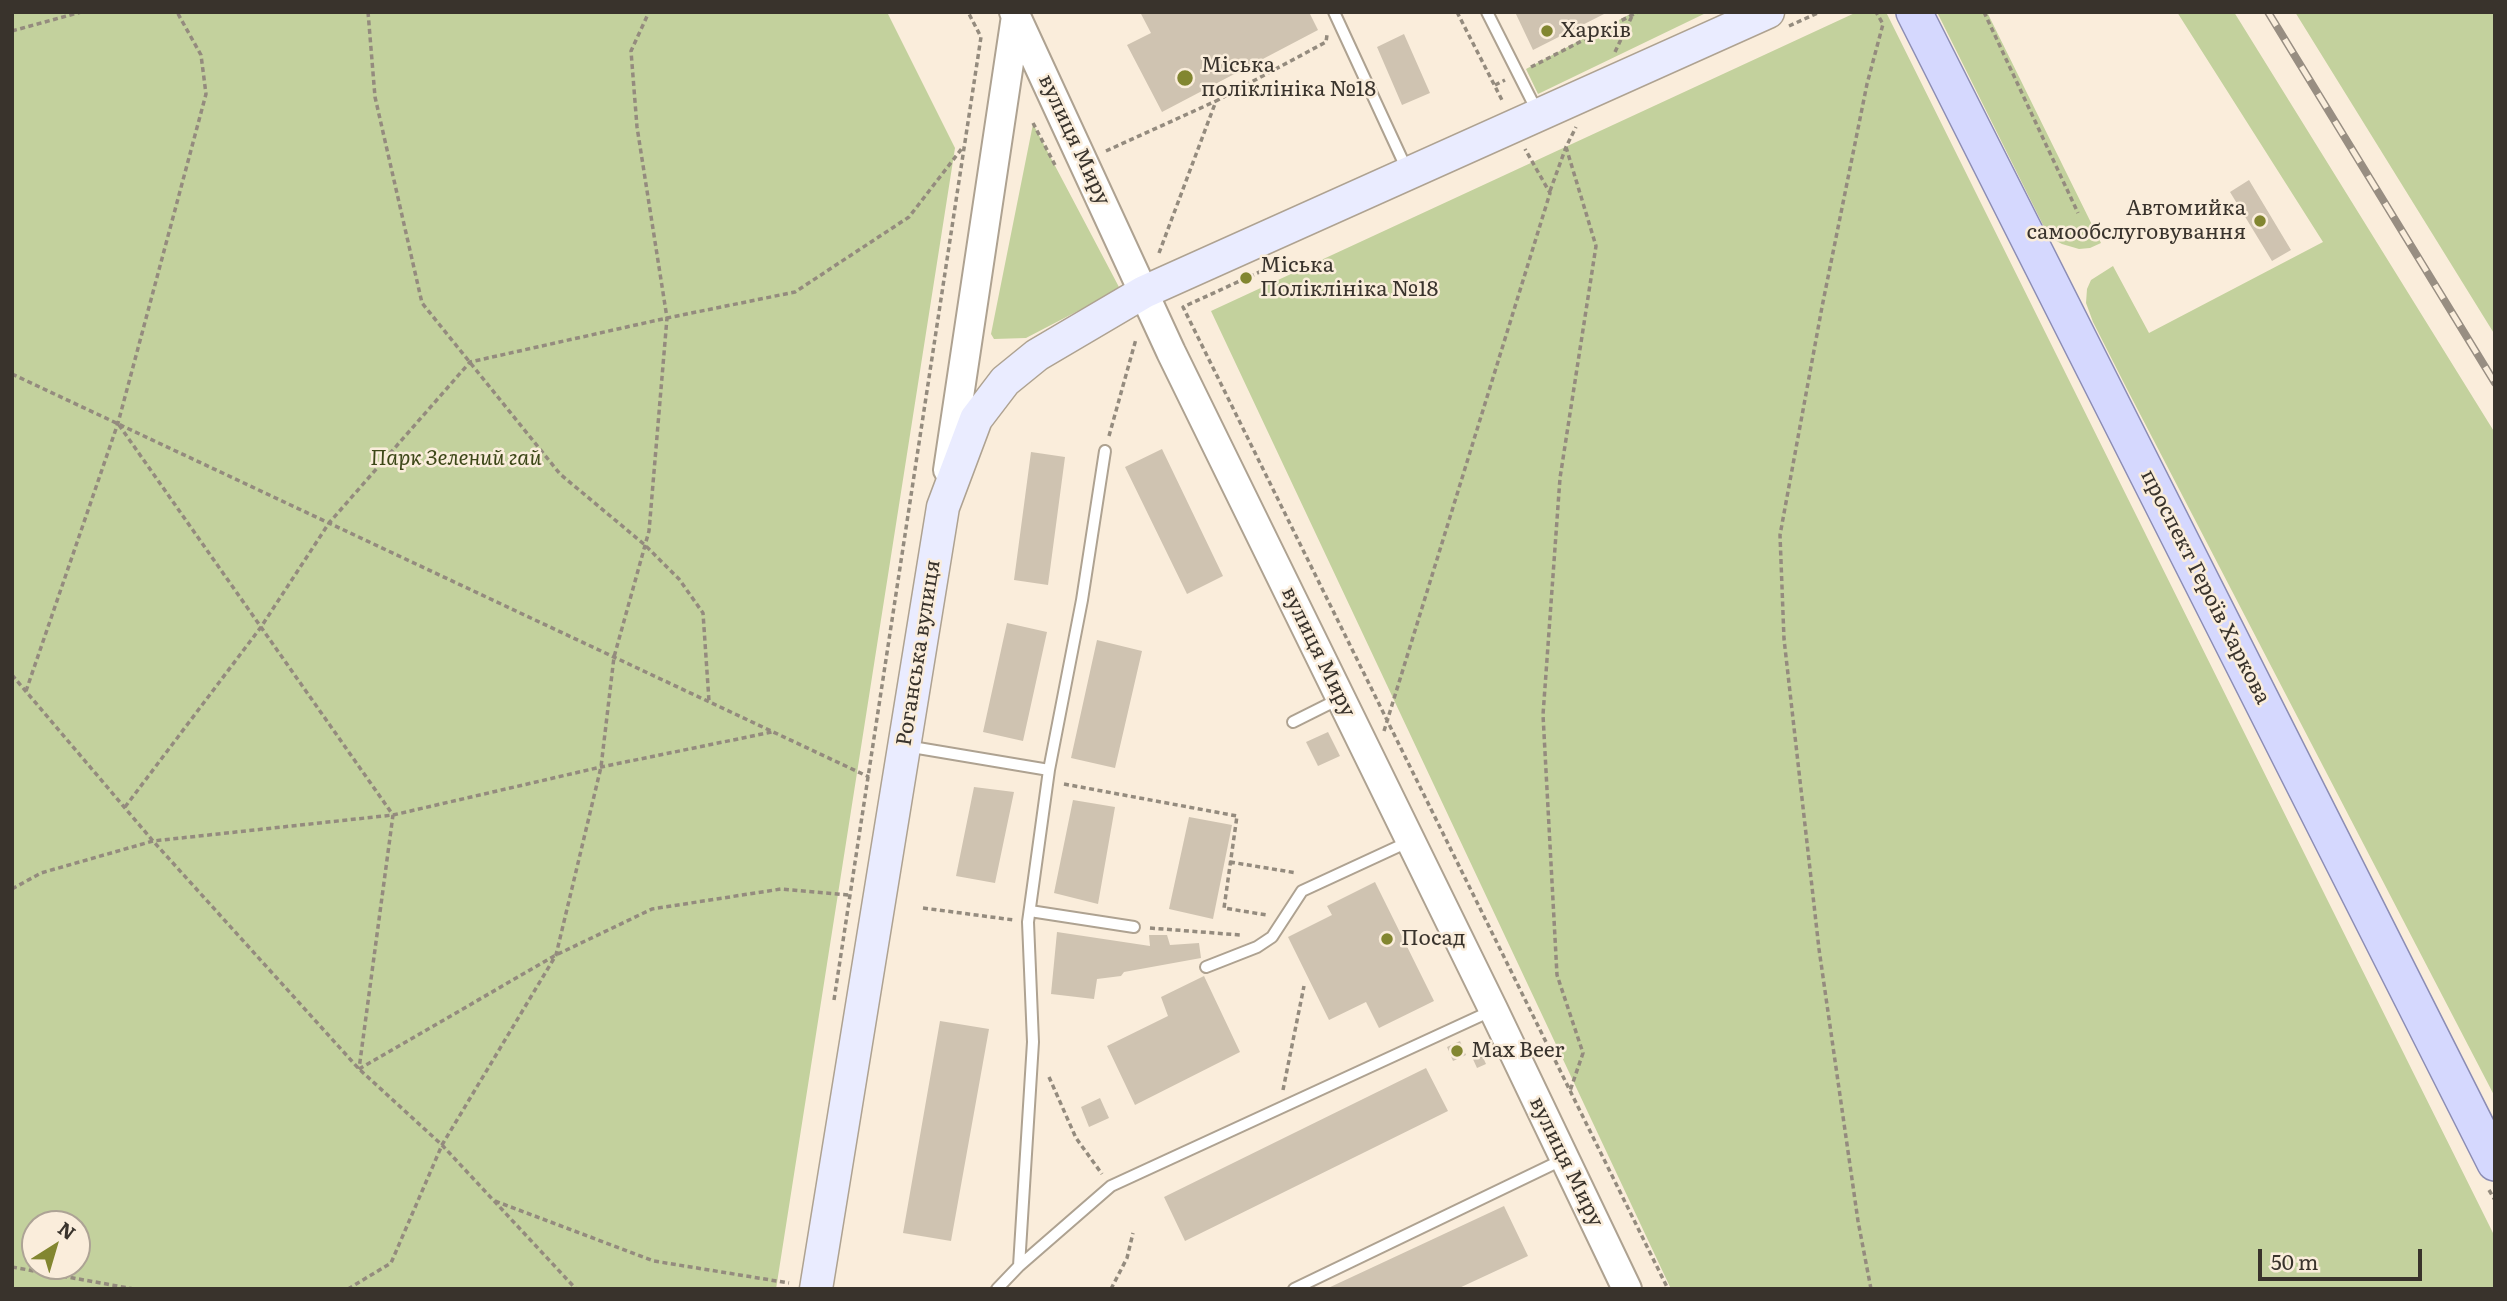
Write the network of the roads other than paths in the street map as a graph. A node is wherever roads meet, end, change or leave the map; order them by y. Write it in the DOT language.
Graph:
graph roads {
  1 [pos="1335,12"];
  2 [pos="1487,12"];
  3 [pos="1768,12"];
  4 [pos="1914,12"];
  5 [pos="1015,14"];
  6 [pos="1539,116"];
  7 [pos="1409,174"];
  8 [pos="1144,292"];
  9 [pos="1105,452"];
  10 [pos="943,507"];
  11 [pos="1340,698"];
  12 [pos="1293,722"];
  13 [pos="903,746"];
  14 [pos="1049,776"];
  15 [pos="1410,840"];
  16 [pos="1029,917"];
  17 [pos="1134,926"];
  18 [pos="1206,967"];
  19 [pos="1493,1009"];
  20 [pos="1564,1158"];
  21 [pos="2495,1163"];
  22 [pos="1018,1266"];
  23 [pos="816,1289"];
  24 [pos="997,1289"];
  25 [pos="1294,1289"];
  26 [pos="1627,1289"];
  1 -- 7 [label="lane"];
  2 -- 6 [label="lane"];
  3 -- 6 [label="main road"];
  4 -- 21 [label="main road, проспект Героїв Харкова"];
  5 -- 8 [label="street, вулиця Миру"];
  5 -- 10 [label="street, Роганська вулиця"];
  6 -- 7 [label="main road"];
  7 -- 8 [label="main road"];
  8 -- 10 [label="main road"];
  8 -- 11 [label="street, вулиця Миру"];
  9 -- 14 [label="lane"];
  10 -- 13 [label="main road, Роганська вулиця"];
  11 -- 12 [label="lane"];
  11 -- 15 [label="street, вулиця Миру"];
  13 -- 14 [label="lane"];
  13 -- 23 [label="main road, Роганська вулиця"];
  14 -- 16 [label="lane"];
  15 -- 18 [label="lane"];
  15 -- 19 [label="street, вулиця Миру"];
  16 -- 17 [label="lane"];
  16 -- 22 [label="lane"];
  19 -- 20 [label="street, вулиця Миру"];
  19 -- 22 [label="lane"];
  20 -- 25 [label="lane"];
  20 -- 26 [label="street, вулиця Миру"];
  22 -- 24 [label="lane"];
}
